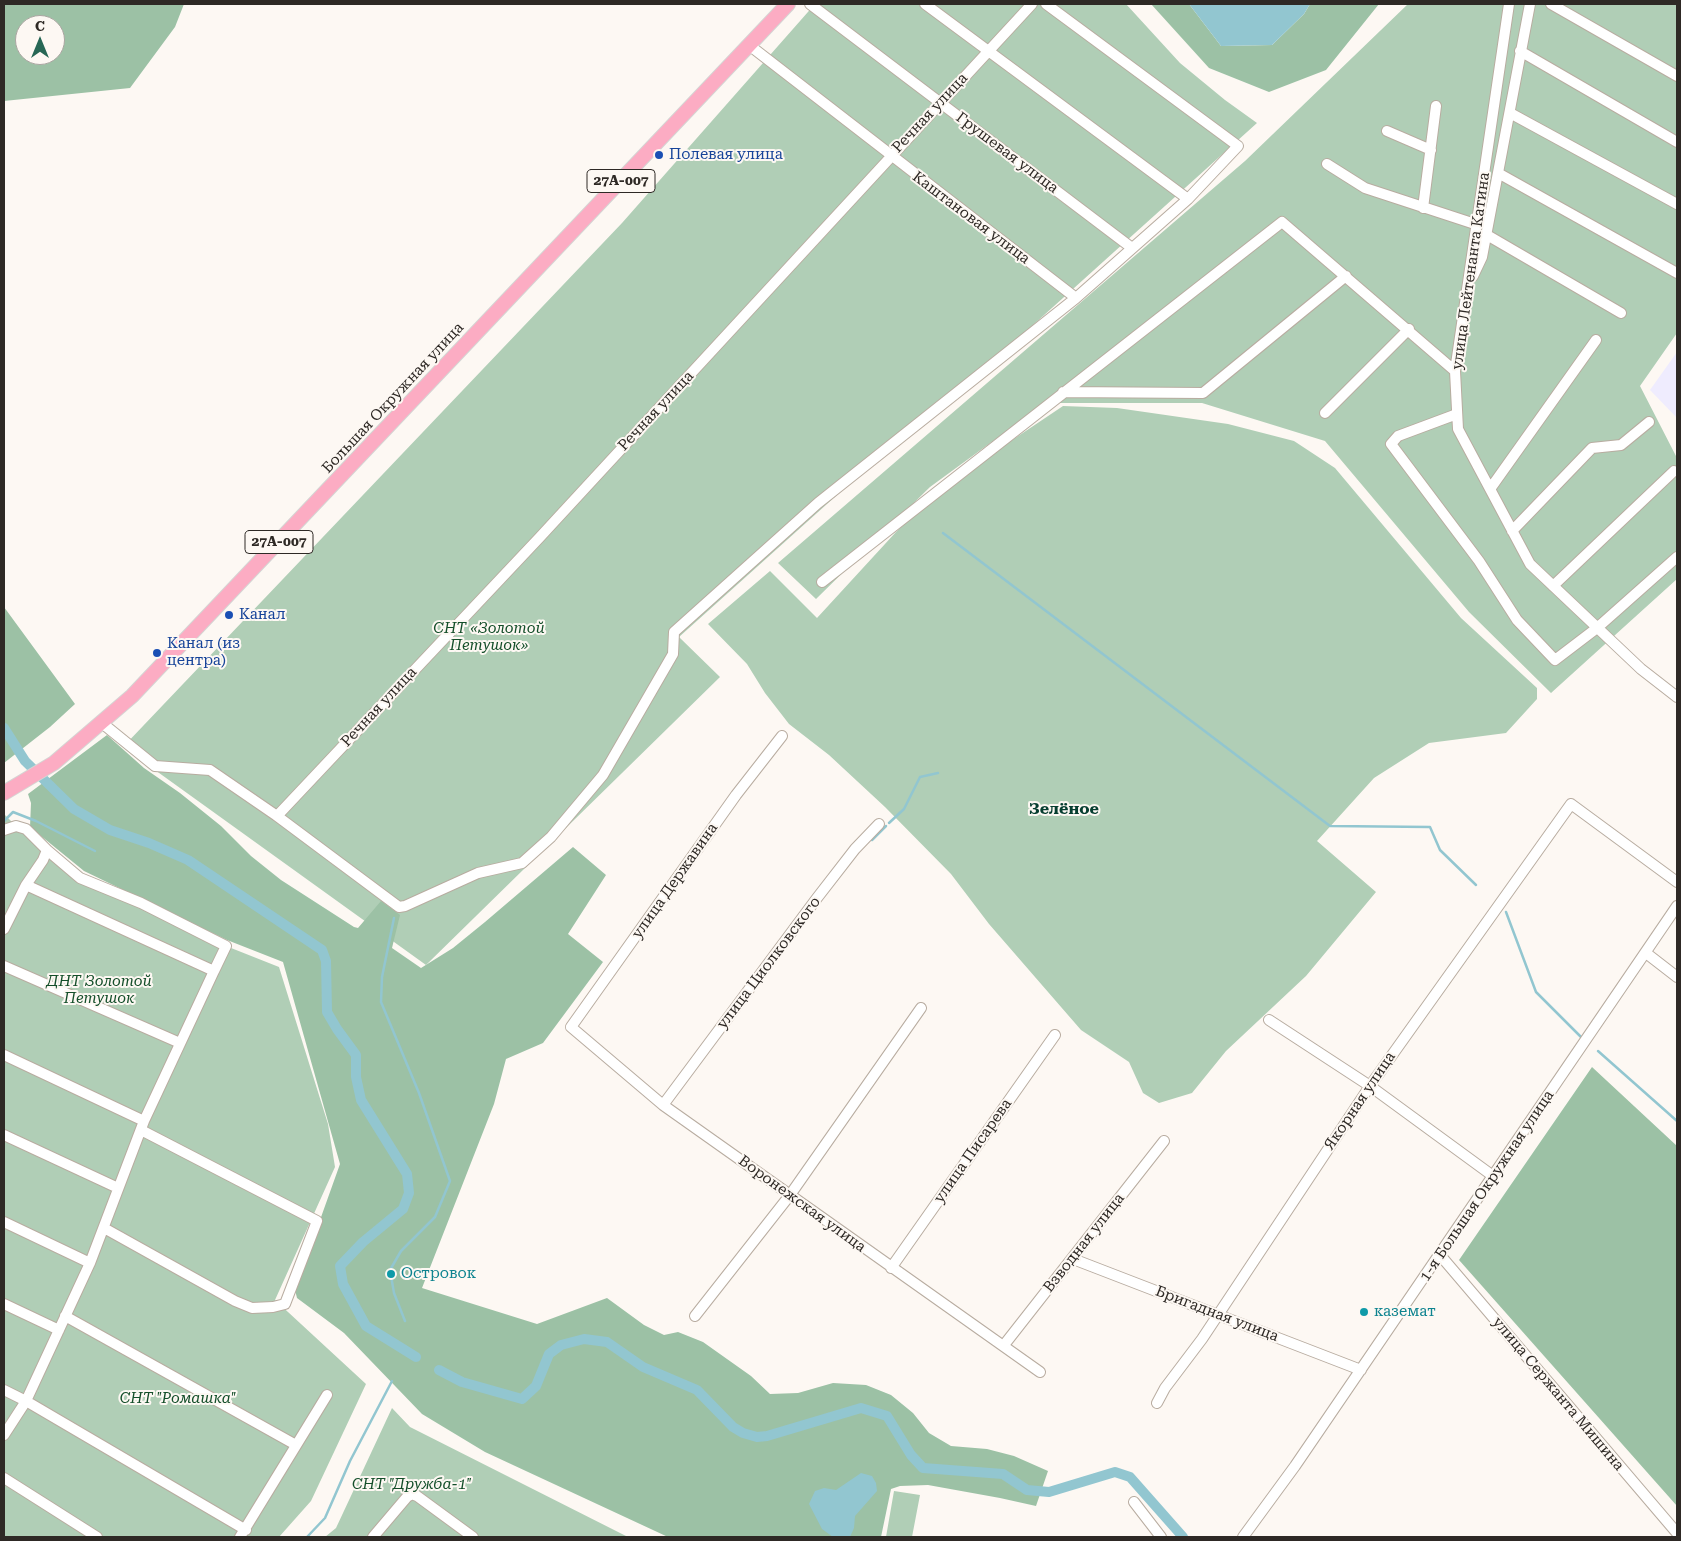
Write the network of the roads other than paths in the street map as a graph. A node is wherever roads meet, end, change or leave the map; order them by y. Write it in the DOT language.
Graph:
graph roads {
  1 [pos="788,4"];
  2 [pos="810,4"];
  3 [pos="925,4"];
  4 [pos="1032,4"];
  5 [pos="1046,4"];
  6 [pos="1508,4"];
  7 [pos="1530,4"];
  8 [pos="1551,4"];
  9 [pos="749,45"];
  10 [pos="988,50"];
  11 [pos="1520,51"];
  12 [pos="1677,76"];
  13 [pos="940,102"];
  14 [pos="1436,106"];
  15 [pos="1510,113"];
  16 [pos="1387,131"];
  17 [pos="1677,142"];
  18 [pos="1431,150"];
  19 [pos="890,156"];
  20 [pos="1328,164"];
  21 [pos="1498,173"];
  22 [pos="1188,199"];
  23 [pos="1677,204"];
  24 [pos="1423,208"];
  25 [pos="1478,225"];
  26 [pos="1487,235"];
  27 [pos="1132,248"];
  28 [pos="1677,273"];
  29 [pos="1346,276"];
  30 [pos="1467,285"];
  31 [pos="1076,298"];
  32 [pos="1621,313"];
  33 [pos="1409,329"];
  34 [pos="1596,340"];
  35 [pos="1455,372"];
  36 [pos="1062,392"];
  37 [pos="1325,413"];
  38 [pos="1457,414"];
  39 [pos="1649,422"];
  40 [pos="1674,471"];
  41 [pos="1490,489"];
  42 [pos="1512,531"];
  43 [pos="1677,557"];
  44 [pos="822,582"];
  45 [pos="1553,586"];
  46 [pos="1597,628"];
  47 [pos="1677,697"];
  48 [pos="102,723"];
  49 [pos="782,736"];
  50 [pos="9,790"];
  51 [pos="277,816"];
  52 [pos="879,824"];
  53 [pos="4,830"];
  54 [pos="47,850"];
  55 [pos="1677,882"];
  56 [pos="26,885"];
  57 [pos="1677,906"];
  58 [pos="4,929"];
  59 [pos="1646,953"];
  60 [pos="4,966"];
  61 [pos="214,971"];
  62 [pos="1677,977"];
  63 [pos="921,1008"];
  64 [pos="1269,1020"];
  65 [pos="571,1027"];
  66 [pos="1055,1035"];
  67 [pos="180,1043"];
  68 [pos="4,1055"];
  69 [pos="1370,1086"];
  70 [pos="663,1105"];
  71 [pos="143,1125"];
  72 [pos="4,1135"];
  73 [pos="1164,1140"];
  74 [pos="1493,1176"];
  75 [pos="118,1188"];
  76 [pos="790,1195"];
  77 [pos="4,1222"];
  78 [pos="104,1228"];
  79 [pos="1440,1255"];
  80 [pos="1073,1260"];
  81 [pos="90,1263"];
  82 [pos="891,1268"];
  83 [pos="4,1304"];
  84 [pos="1218,1314"];
  85 [pos="66,1316"];
  86 [pos="695,1316"];
  87 [pos="59,1330"];
  88 [pos="1004,1345"];
  89 [pos="1360,1370"];
  90 [pos="1040,1372"];
  91 [pos="4,1390"];
  92 [pos="327,1395"];
  93 [pos="26,1401"];
  94 [pos="1157,1403"];
  95 [pos="4,1435"];
  96 [pos="296,1445"];
  97 [pos="4,1478"];
  98 [pos="1134,1502"];
  99 [pos="1677,1533"];
  100 [pos="243,1534"];
  101 [pos="97,1537"];
  102 [pos="373,1537"];
  103 [pos="473,1537"];
  104 [pos="1160,1537"];
  105 [pos="1243,1537"];
  1 -- 9 [label="highway, Большая Окружная улица / 27А-007"];
  2 -- 13 [label="street, Грушевая улица"];
  3 -- 10 [label="street"];
  4 -- 10 [label="street, Речная улица"];
  5 -- 22 [label="street"];
  6 -- 25 [label="street, улица Лейтенанта Катина"];
  7 -- 11 [label="street"];
  8 -- 12 [label="street"];
  9 -- 19 [label="street, Каштановая улица"];
  9 -- 48 [label="highway, Большая Окружная улица / 27А-007"];
  10 -- 13 [label="street, Речная улица"];
  10 -- 22 [label="street"];
  11 -- 15 [label="street"];
  11 -- 17 [label="street"];
  13 -- 19 [label="street, Речная улица"];
  13 -- 27 [label="street, Грушевая улица"];
  14 -- 18 [label="street"];
  15 -- 21 [label="street"];
  15 -- 23 [label="street"];
  16 -- 18 [label="street"];
  18 -- 24 [label="street"];
  19 -- 31 [label="street, Каштановая улица"];
  19 -- 51 [label="street, Речная улица"];
  20 -- 24 [label="street"];
  21 -- 26 [label="street"];
  21 -- 28 [label="street"];
  22 -- 27 [label="street"];
  24 -- 25 [label="street"];
  25 -- 30 [label="street, улица Лейтенанта Катина"];
  26 -- 30 [label="street"];
  26 -- 32 [label="street"];
  27 -- 31 [label="street"];
  29 -- 33 [label="street"];
  29 -- 36 [label="street"];
  29 -- 36 [label="street"];
  30 -- 35 [label="street, улица Лейтенанта Катина"];
  31 -- 51 [label="street"];
  33 -- 35 [label="street"];
  33 -- 37 [label="street"];
  34 -- 41 [label="street"];
  35 -- 38 [label="street, улица Лейтенанта Катина"];
  36 -- 44 [label="street"];
  38 -- 41 [label="street, улица Лейтенанта Катина"];
  38 -- 46 [label="street"];
  39 -- 42 [label="street"];
  40 -- 45 [label="street"];
  41 -- 42 [label="street, улица Лейтенанта Катина"];
  42 -- 45 [label="street, улица Лейтенанта Катина"];
  43 -- 46 [label="street"];
  45 -- 46 [label="street, улица Лейтенанта Катина"];
  46 -- 47 [label="street, улица Лейтенанта Катина"];
  48 -- 50 [label="highway, Большая Окружная улица / 27А-007"];
  48 -- 51 [label="street"];
  49 -- 65 [label="street, улица Державина"];
  52 -- 70 [label="street, улица Циолковского"];
  53 -- 54 [label="street"];
  54 -- 56 [label="street"];
  54 -- 61 [label="street"];
  55 -- 69 [label="street, Якорная улица"];
  56 -- 58 [label="street"];
  56 -- 61 [label="street"];
  57 -- 59 [label="street, 1-я Большая Окружная улица"];
  59 -- 62 [label="street"];
  59 -- 74 [label="street, 1-я Большая Окружная улица"];
  60 -- 67 [label="street"];
  61 -- 67 [label="street"];
  63 -- 76 [label="street"];
  64 -- 69 [label="street"];
  65 -- 70 [label="street, Воронежская улица"];
  66 -- 82 [label="street, улица Писарева"];
  67 -- 71 [label="street"];
  68 -- 71 [label="street"];
  69 -- 74 [label="street"];
  69 -- 84 [label="street, Якорная улица"];
  70 -- 76 [label="street, Воронежская улица"];
  71 -- 75 [label="street"];
  71 -- 78 [label="street"];
  72 -- 75 [label="street"];
  73 -- 80 [label="street, Взводная улица"];
  74 -- 79 [label="street, 1-я Большая Окружная улица"];
  75 -- 78 [label="street"];
  76 -- 82 [label="street, Воронежская улица"];
  76 -- 86 [label="street"];
  77 -- 81 [label="street"];
  78 -- 81 [label="street"];
  79 -- 89 [label="street, 1-я Большая Окружная улица"];
  79 -- 99 [label="street, улица Сержанта Мишина"];
  80 -- 84 [label="street, Бригадная улица"];
  80 -- 88 [label="street, Взводная улица"];
  81 -- 85 [label="street"];
  82 -- 88 [label="street, Воронежская улица"];
  83 -- 87 [label="street"];
  84 -- 89 [label="street, Бригадная улица"];
  84 -- 94 [label="street, Якорная улица"];
  85 -- 87 [label="street"];
  85 -- 96 [label="street"];
  87 -- 93 [label="street"];
  88 -- 90 [label="street, Воронежская улица"];
  89 -- 105 [label="street, 1-я Большая Окружная улица"];
  91 -- 93 [label="street"];
  92 -- 96 [label="street"];
  93 -- 95 [label="street"];
  93 -- 100 [label="street"];
  96 -- 100 [label="street"];
  97 -- 101 [label="street"];
  98 -- 104 [label="street"];
  102 -- 103 [label="street"];
}
